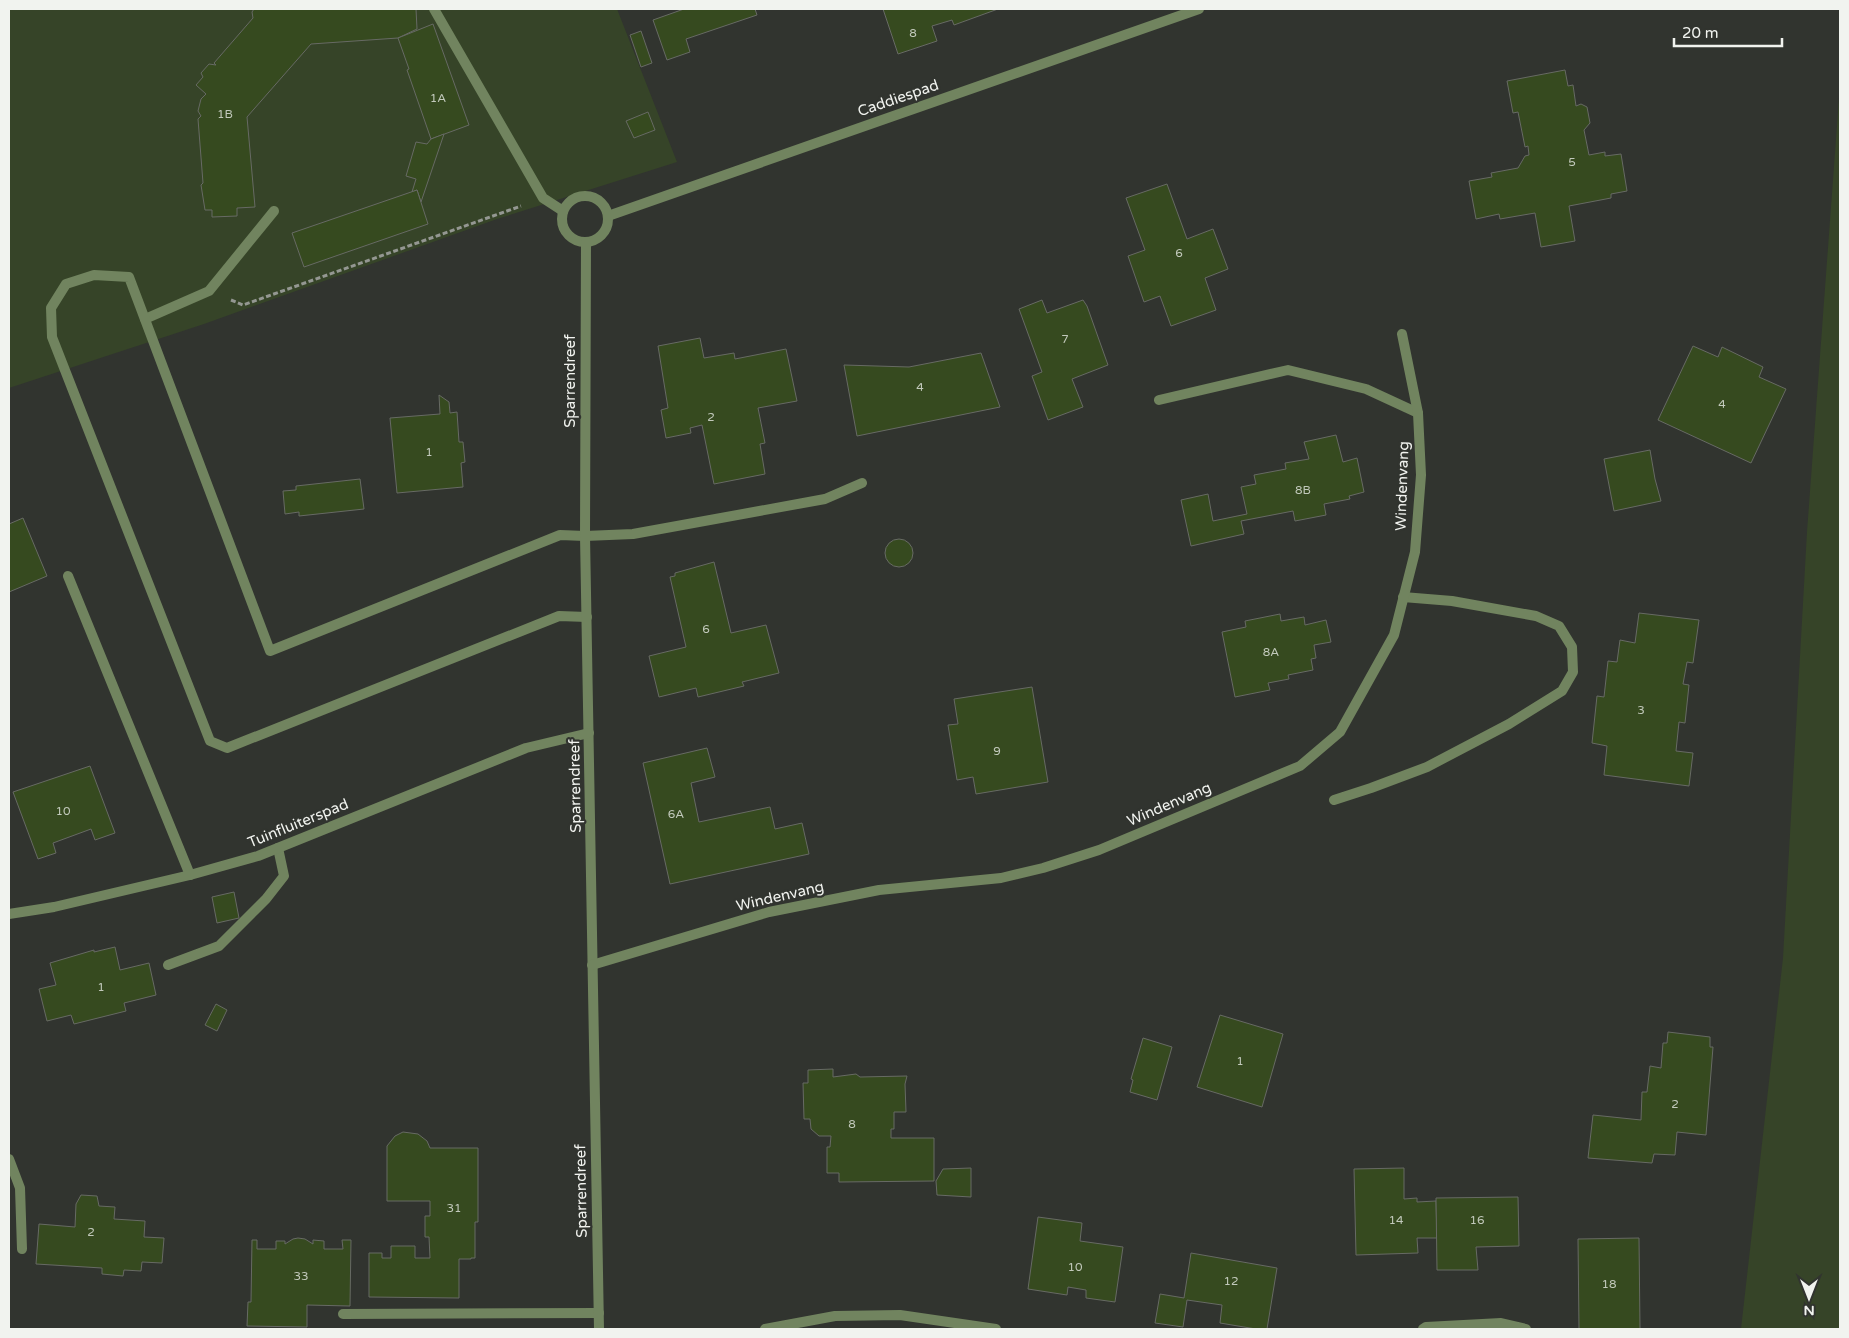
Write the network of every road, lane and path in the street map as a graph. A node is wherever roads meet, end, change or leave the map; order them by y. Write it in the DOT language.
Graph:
graph roads {
  1 [pos="434,9"];
  2 [pos="1199,9"];
  3 [pos="543,198"];
  4 [pos="274,211"];
  5 [pos="564,211"];
  6 [pos="608,216"];
  7 [pos="586,242"];
  8 [pos="209,291"];
  9 [pos="145,319"];
  10 [pos="1402,334"];
  11 [pos="1159,400"];
  12 [pos="1418,413"];
  13 [pos="862,483"];
  14 [pos="585,536"];
  15 [pos="68,576"];
  16 [pos="1404,597"];
  17 [pos="587,617"];
  18 [pos="589,733"];
  19 [pos="1334,800"];
  20 [pos="278,848"];
  21 [pos="190,875"];
  22 [pos="9,914"];
  23 [pos="168,965"];
  24 [pos="592,965"];
  25 [pos="9,1159"];
  26 [pos="22,1249"];
  27 [pos="599,1312"];
  28 [pos="343,1314"];
  29 [pos="599,1329"];
  30 [pos="765,1329"];
  31 [pos="996,1329"];
  32 [pos="1423,1329"];
  33 [pos="1526,1329"];
  1 -- 3 [label="street"];
  2 -- 6 [label="street, Caddiespad"];
  3 -- 5 [label="street"];
  3 -- 8 [label="path"];
  4 -- 8 [label="street"];
  5 -- 6 [label="street"];
  5 -- 7 [label="street"];
  6 -- 7 [label="street"];
  7 -- 14 [label="street, Sparrendreef"];
  8 -- 9 [label="street"];
  9 -- 14 [label="street"];
  9 -- 17 [label="street"];
  10 -- 12 [label="street, Windenvang"];
  11 -- 12 [label="street"];
  12 -- 16 [label="street, Windenvang"];
  13 -- 14 [label="street"];
  14 -- 17 [label="street, Sparrendreef"];
  15 -- 21 [label="street"];
  16 -- 19 [label="street"];
  16 -- 24 [label="street, Windenvang"];
  17 -- 18 [label="street, Sparrendreef"];
  18 -- 20 [label="street, Tuinfluiterspad"];
  18 -- 24 [label="street, Sparrendreef"];
  20 -- 21 [label="street, Tuinfluiterspad"];
  20 -- 23 [label="street"];
  21 -- 22 [label="street, Tuinfluiterspad"];
  24 -- 27 [label="street, Sparrendreef"];
  25 -- 26 [label="street"];
  27 -- 28 [label="street"];
  27 -- 29 [label="street, Sparrendreef"];
  30 -- 31 [label="street"];
  32 -- 33 [label="street"];
}
